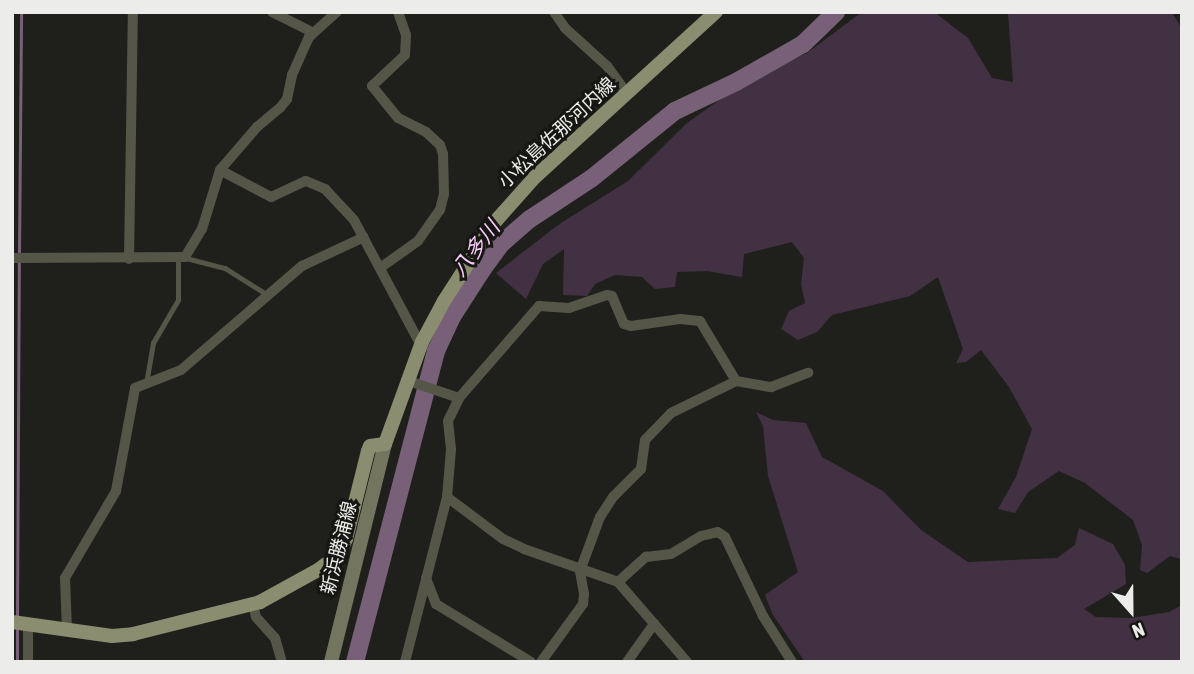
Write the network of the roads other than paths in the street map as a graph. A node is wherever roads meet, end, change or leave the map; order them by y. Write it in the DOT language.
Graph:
graph roads {
  1 [pos="133,12"];
  2 [pos="272,12"];
  3 [pos="337,12"];
  4 [pos="398,12"];
  5 [pos="554,12"];
  6 [pos="716,12"];
  7 [pos="312,32"];
  8 [pos="627,94"];
  9 [pos="220,170"];
  10 [pos="364,237"];
  11 [pos="16,258"];
  12 [pos="182,258"];
  13 [pos="129,259"];
  14 [pos="380,268"];
  15 [pos="268,295"];
  16 [pos="422,342"];
  17 [pos="808,373"];
  18 [pos="409,381"];
  19 [pos="736,381"];
  20 [pos="146,384"];
  21 [pos="454,395"];
  22 [pos="385,444"];
  23 [pos="447,497"];
  24 [pos="580,571"];
  25 [pos="426,576"];
  26 [pos="618,582"];
  27 [pos="253,604"];
  28 [pos="21,624"];
  29 [pos="654,624"];
  30 [pos="66,630"];
  31 [pos="28,662"];
  32 [pos="282,662"];
  33 [pos="331,662"];
  34 [pos="405,662"];
  35 [pos="531,662"];
  36 [pos="541,662"];
  37 [pos="628,662"];
  38 [pos="687,662"];
  39 [pos="792,662"];
  1 -- 13 [label="street"];
  2 -- 7 [label="street"];
  3 -- 7 [label="street"];
  4 -- 14 [label="street"];
  5 -- 8 [label="street"];
  6 -- 8 [label="main road, 小松島佐那河内線"];
  7 -- 9 [label="street"];
  8 -- 16 [label="main road, 小松島佐那河内線"];
  9 -- 10 [label="street"];
  9 -- 12 [label="street"];
  10 -- 14 [label="street"];
  10 -- 15 [label="street"];
  11 -- 13 [label="street"];
  12 -- 13 [label="street"];
  12 -- 15 [label="lane"];
  12 -- 20 [label="lane"];
  14 -- 16 [label="street"];
  15 -- 20 [label="street"];
  16 -- 18 [label="main road, 小松島佐那河内線"];
  17 -- 19 [label="street"];
  18 -- 21 [label="street"];
  18 -- 22 [label="main road, 小松島佐那河内線"];
  19 -- 21 [label="street"];
  19 -- 24 [label="street"];
  20 -- 30 [label="street"];
  21 -- 23 [label="street"];
  22 -- 27 [label="main road, 小松島佐那河内線"];
  22 -- 33 [label="main road, 新浜勝浦線"];
  23 -- 24 [label="street"];
  23 -- 25 [label="street"];
  24 -- 26 [label="street"];
  24 -- 36 [label="street"];
  25 -- 34 [label="street"];
  25 -- 35 [label="street"];
  26 -- 29 [label="street"];
  26 -- 39 [label="street"];
  27 -- 30 [label="main road, 小松島佐那河内線"];
  27 -- 32 [label="street"];
  28 -- 30 [label="main road, 小松島佐那河内線"];
  28 -- 31 [label="street"];
  29 -- 37 [label="street"];
  29 -- 38 [label="street"];
}
